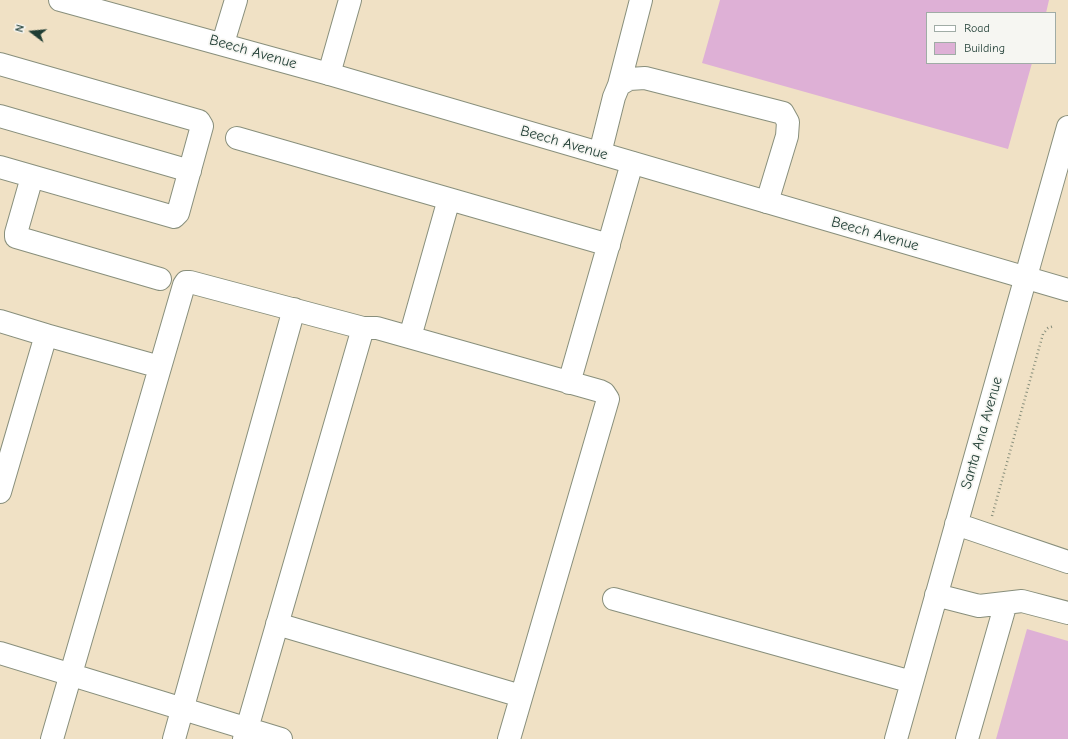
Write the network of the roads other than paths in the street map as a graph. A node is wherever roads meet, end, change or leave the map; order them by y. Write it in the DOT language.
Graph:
graph roads {
  1 [pos="60,0"];
  2 [pos="236,0"];
  3 [pos="350,0"];
  4 [pos="641,0"];
  5 [pos="223,43"];
  6 [pos="0,64"];
  7 [pos="329,74"];
  8 [pos="619,85"];
  9 [pos="0,116"];
  10 [pos="1068,126"];
  11 [pos="237,138"];
  12 [pos="600,153"];
  13 [pos="632,163"];
  14 [pos="0,168"];
  15 [pos="190,171"];
  16 [pos="32,177"];
  17 [pos="449,199"];
  18 [pos="767,202"];
  19 [pos="609,245"];
  20 [pos="1026,277"];
  21 [pos="160,279"];
  22 [pos="1068,290"];
  23 [pos="294,310"];
  24 [pos="0,321"];
  25 [pos="363,328"];
  26 [pos="46,335"];
  27 [pos="410,337"];
  28 [pos="160,367"];
  29 [pos="570,383"];
  30 [pos="0,492"];
  31 [pos="956,524"];
  32 [pos="1068,562"];
  33 [pos="936,595"];
  34 [pos="614,599"];
  35 [pos="1006,603"];
  36 [pos="1068,613"];
  37 [pos="277,624"];
  38 [pos="0,653"];
  39 [pos="71,674"];
  40 [pos="912,682"];
  41 [pos="521,696"];
  42 [pos="182,710"];
  43 [pos="245,734"];
  44 [pos="52,739"];
  45 [pos="174,739"];
  46 [pos="281,739"];
  47 [pos="509,739"];
  48 [pos="896,739"];
  49 [pos="967,739"];
  1 -- 5 [label="main road, Beech Avenue"];
  2 -- 5 [label="main road"];
  3 -- 7 [label="main road"];
  4 -- 8 [label="main road"];
  5 -- 7 [label="main road, Beech Avenue"];
  6 -- 15 [label="main road"];
  7 -- 12 [label="main road, Beech Avenue"];
  8 -- 12 [label="main road"];
  8 -- 18 [label="main road"];
  9 -- 15 [label="main road"];
  10 -- 20 [label="main road, Santa Ana Avenue"];
  11 -- 17 [label="main road"];
  12 -- 13 [label="main road, Beech Avenue"];
  13 -- 18 [label="main road, Beech Avenue"];
  13 -- 19 [label="main road"];
  14 -- 16 [label="main road"];
  15 -- 16 [label="main road"];
  16 -- 21 [label="main road"];
  17 -- 19 [label="main road"];
  17 -- 27 [label="main road"];
  18 -- 20 [label="main road, Beech Avenue"];
  19 -- 29 [label="main road"];
  20 -- 22 [label="main road, Beech Avenue"];
  20 -- 31 [label="main road, Santa Ana Avenue"];
  23 -- 25 [label="main road"];
  23 -- 28 [label="main road"];
  23 -- 42 [label="main road"];
  24 -- 26 [label="main road"];
  25 -- 27 [label="main road"];
  25 -- 37 [label="main road"];
  26 -- 28 [label="main road"];
  26 -- 30 [label="main road"];
  27 -- 29 [label="main road"];
  28 -- 39 [label="main road"];
  29 -- 41 [label="main road"];
  31 -- 32 [label="main road"];
  31 -- 33 [label="main road, Santa Ana Avenue"];
  33 -- 35 [label="main road"];
  33 -- 40 [label="main road, Santa Ana Avenue"];
  34 -- 40 [label="main road"];
  35 -- 36 [label="main road"];
  35 -- 49 [label="main road"];
  37 -- 41 [label="main road"];
  37 -- 43 [label="main road"];
  38 -- 39 [label="main road"];
  39 -- 42 [label="main road"];
  39 -- 44 [label="main road"];
  40 -- 48 [label="main road, Santa Ana Avenue"];
  41 -- 47 [label="main road"];
  42 -- 43 [label="main road"];
  42 -- 45 [label="main road"];
  43 -- 46 [label="main road"];
}
